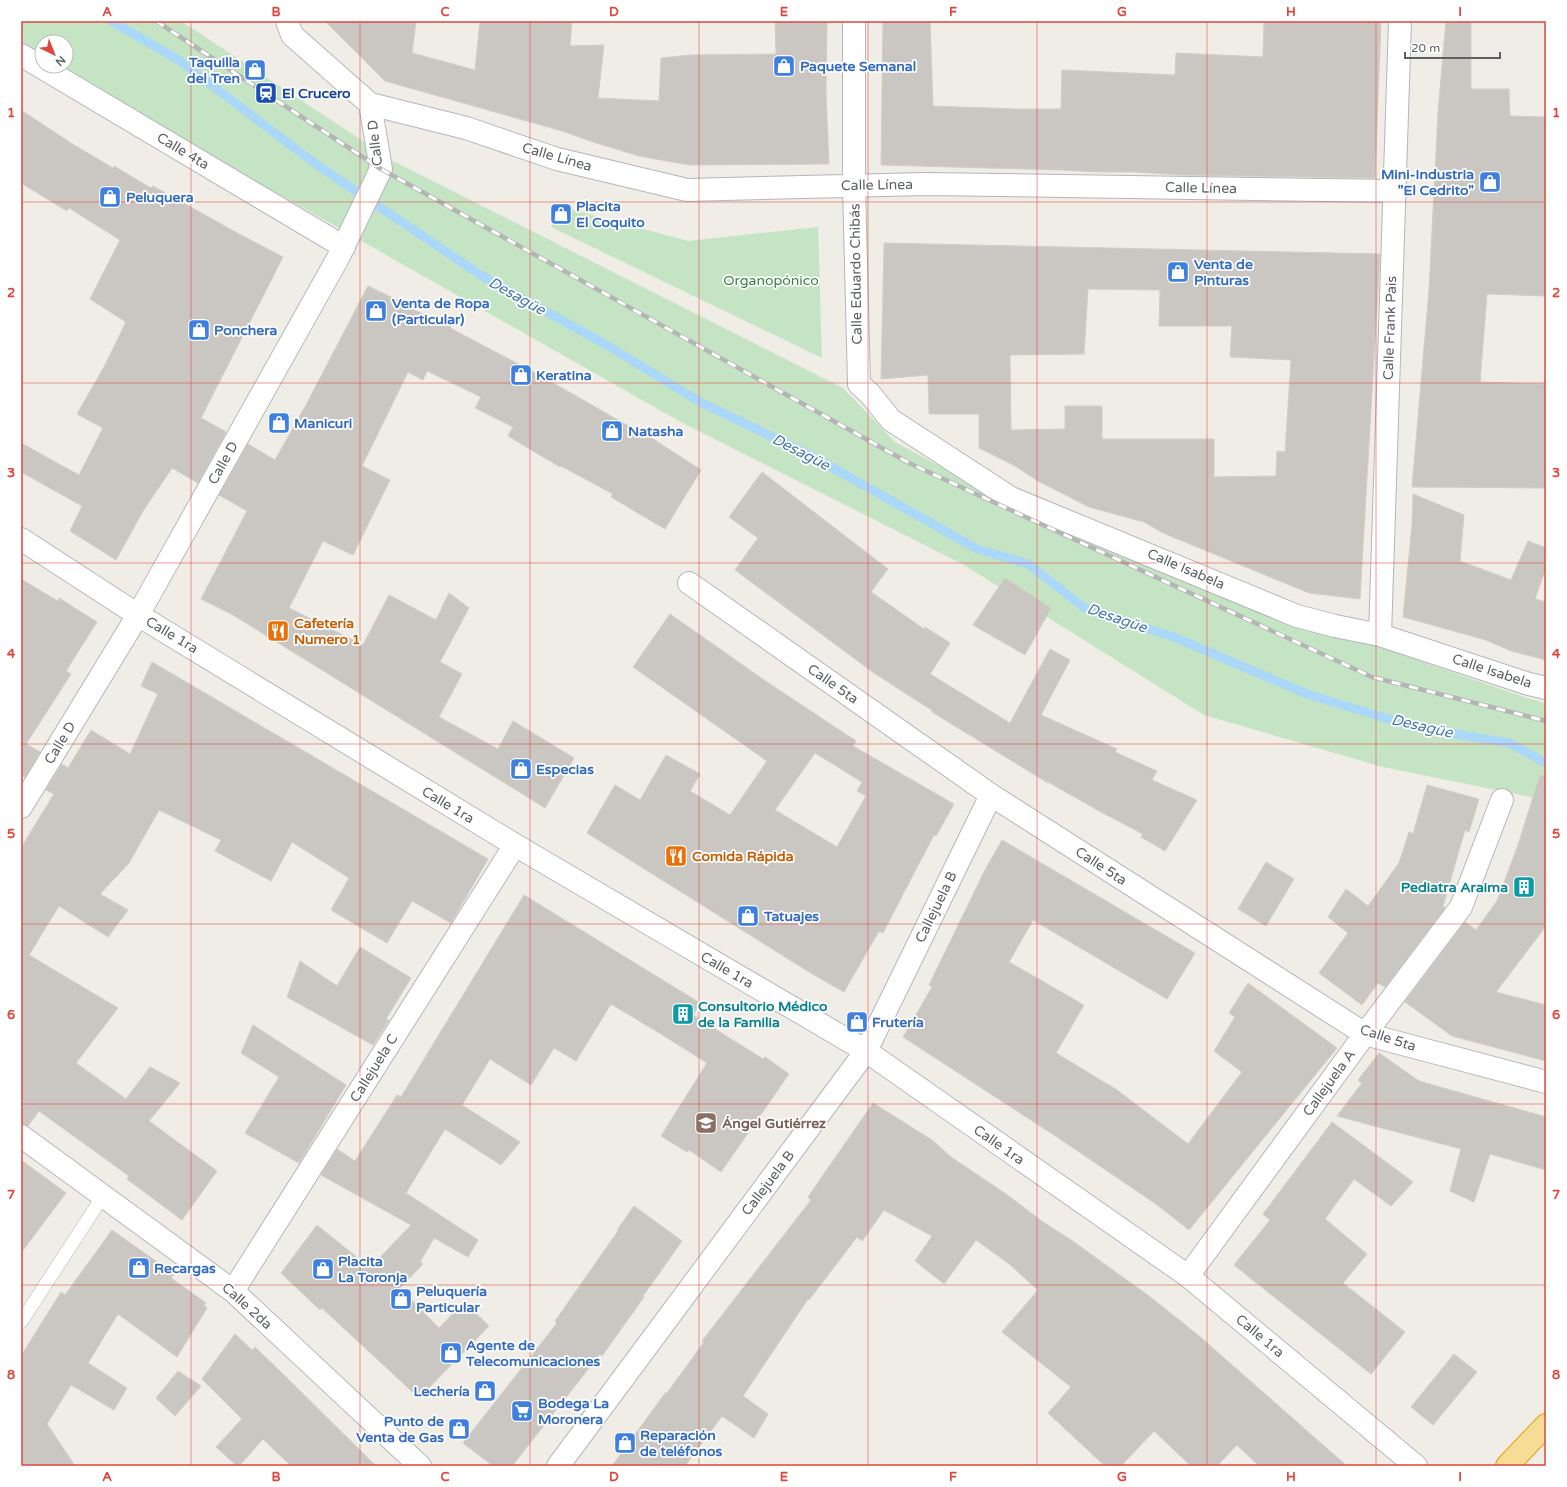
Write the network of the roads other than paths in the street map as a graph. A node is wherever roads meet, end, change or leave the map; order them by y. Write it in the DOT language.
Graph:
graph roads {
  1 [pos="288,21"];
  2 [pos="854,21"];
  3 [pos="1400,21"];
  4 [pos="21,55"];
  5 [pos="370,104"];
  6 [pos="854,185"];
  7 [pos="1395,191"];
  8 [pos="344,247"];
  9 [pos="859,384"];
  10 [pos="21,539"];
  11 [pos="689,583"];
  12 [pos="138,615"];
  13 [pos="1380,635"];
  14 [pos="1546,688"];
  15 [pos="991,795"];
  16 [pos="1502,800"];
  17 [pos="21,807"];
  18 [pos="515,845"];
  19 [pos="1365,1034"];
  20 [pos="866,1051"];
  21 [pos="1546,1082"];
  22 [pos="21,1136"];
  23 [pos="103,1196"];
  24 [pos="1188,1276"];
  25 [pos="233,1291"];
  26 [pos="21,1322"];
  27 [pos="1546,1425"];
  28 [pos="420,1466"];
  29 [pos="558,1466"];
  30 [pos="1416,1466"];
  31 [pos="1508,1466"];
  1 -- 5 [label="street"];
  2 -- 6 [label="street, Calle Eduardo Chibás"];
  3 -- 7 [label="street, Calle Frank Pais"];
  4 -- 8 [label="street, Calle 4ta"];
  5 -- 6 [label="street, Calle Línea"];
  5 -- 8 [label="street, Calle D"];
  6 -- 7 [label="street, Calle Línea"];
  6 -- 9 [label="street, Calle Eduardo Chibás"];
  7 -- 13 [label="street, Calle Frank Pais"];
  8 -- 12 [label="street, Calle D"];
  9 -- 13 [label="street, Calle Isabela"];
  10 -- 12 [label="street, Calle 1ra"];
  11 -- 15 [label="street, Calle 5ta"];
  12 -- 17 [label="street, Calle D"];
  12 -- 18 [label="street, Calle 1ra"];
  13 -- 14 [label="street, Calle Isabela"];
  15 -- 19 [label="street, Calle 5ta"];
  15 -- 20 [label="street, Callejuela B"];
  16 -- 19 [label="street, Callejuela A"];
  18 -- 20 [label="street, Calle 1ra"];
  18 -- 25 [label="street, Callejuela C"];
  19 -- 21 [label="street, Calle 5ta"];
  19 -- 24 [label="street, Callejuela A"];
  20 -- 24 [label="street, Calle 1ra"];
  20 -- 29 [label="street, Callejuela B"];
  22 -- 23 [label="street, Calle 2da"];
  23 -- 25 [label="street, Calle 2da"];
  23 -- 26 [label="lane"];
  24 -- 30 [label="street, Calle 1ra"];
  25 -- 28 [label="street, Calle 2da"];
  27 -- 31 [label="highway"];
}
